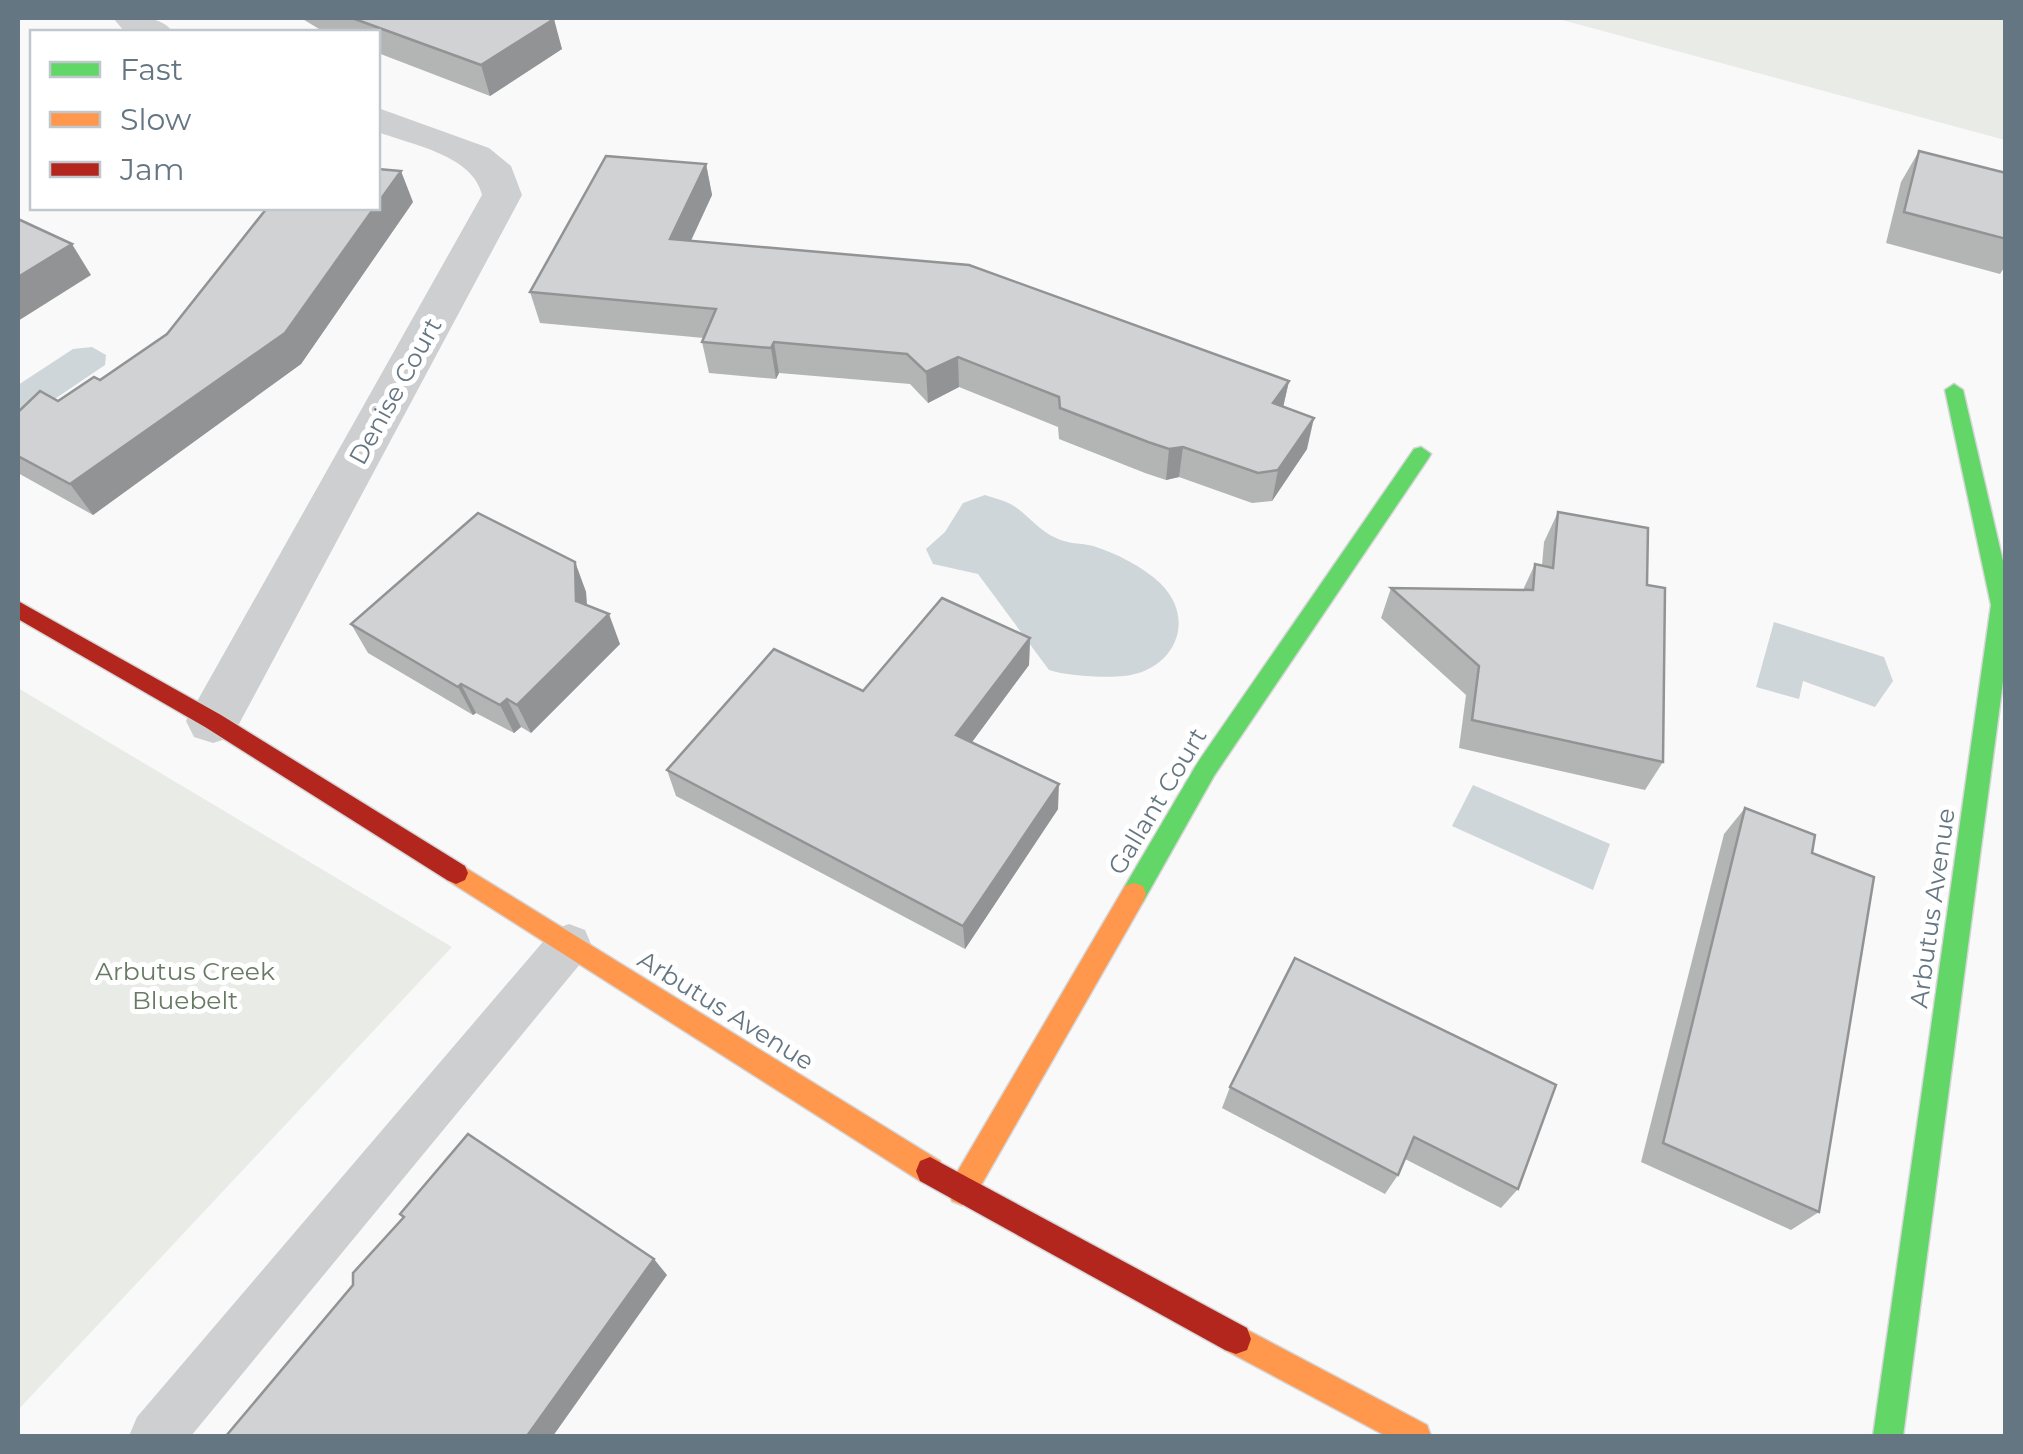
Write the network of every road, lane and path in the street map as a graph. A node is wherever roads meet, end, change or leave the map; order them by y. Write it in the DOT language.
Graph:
graph roads {
  1 [pos="380,119"];
  2 [pos="1954,390"];
  3 [pos="1421,454"];
  4 [pos="18,608"];
  5 [pos="213,721"];
  6 [pos="569,944"];
  7 [pos="962,1190"];
  8 [pos="156,1436"];
  9 [pos="1416,1436"];
  10 [pos="1888,1436"];
  1 -- 5 [label="street, Denise Court"];
  2 -- 10 [label="street, Arbutus Avenue"];
  3 -- 7 [label="street, Gallant Court"];
  4 -- 5 [label="street, Arbutus Avenue"];
  5 -- 6 [label="street, Arbutus Avenue"];
  6 -- 7 [label="street, Arbutus Avenue"];
  6 -- 8 [label="lane"];
  7 -- 9 [label="street, Arbutus Avenue"];
}
